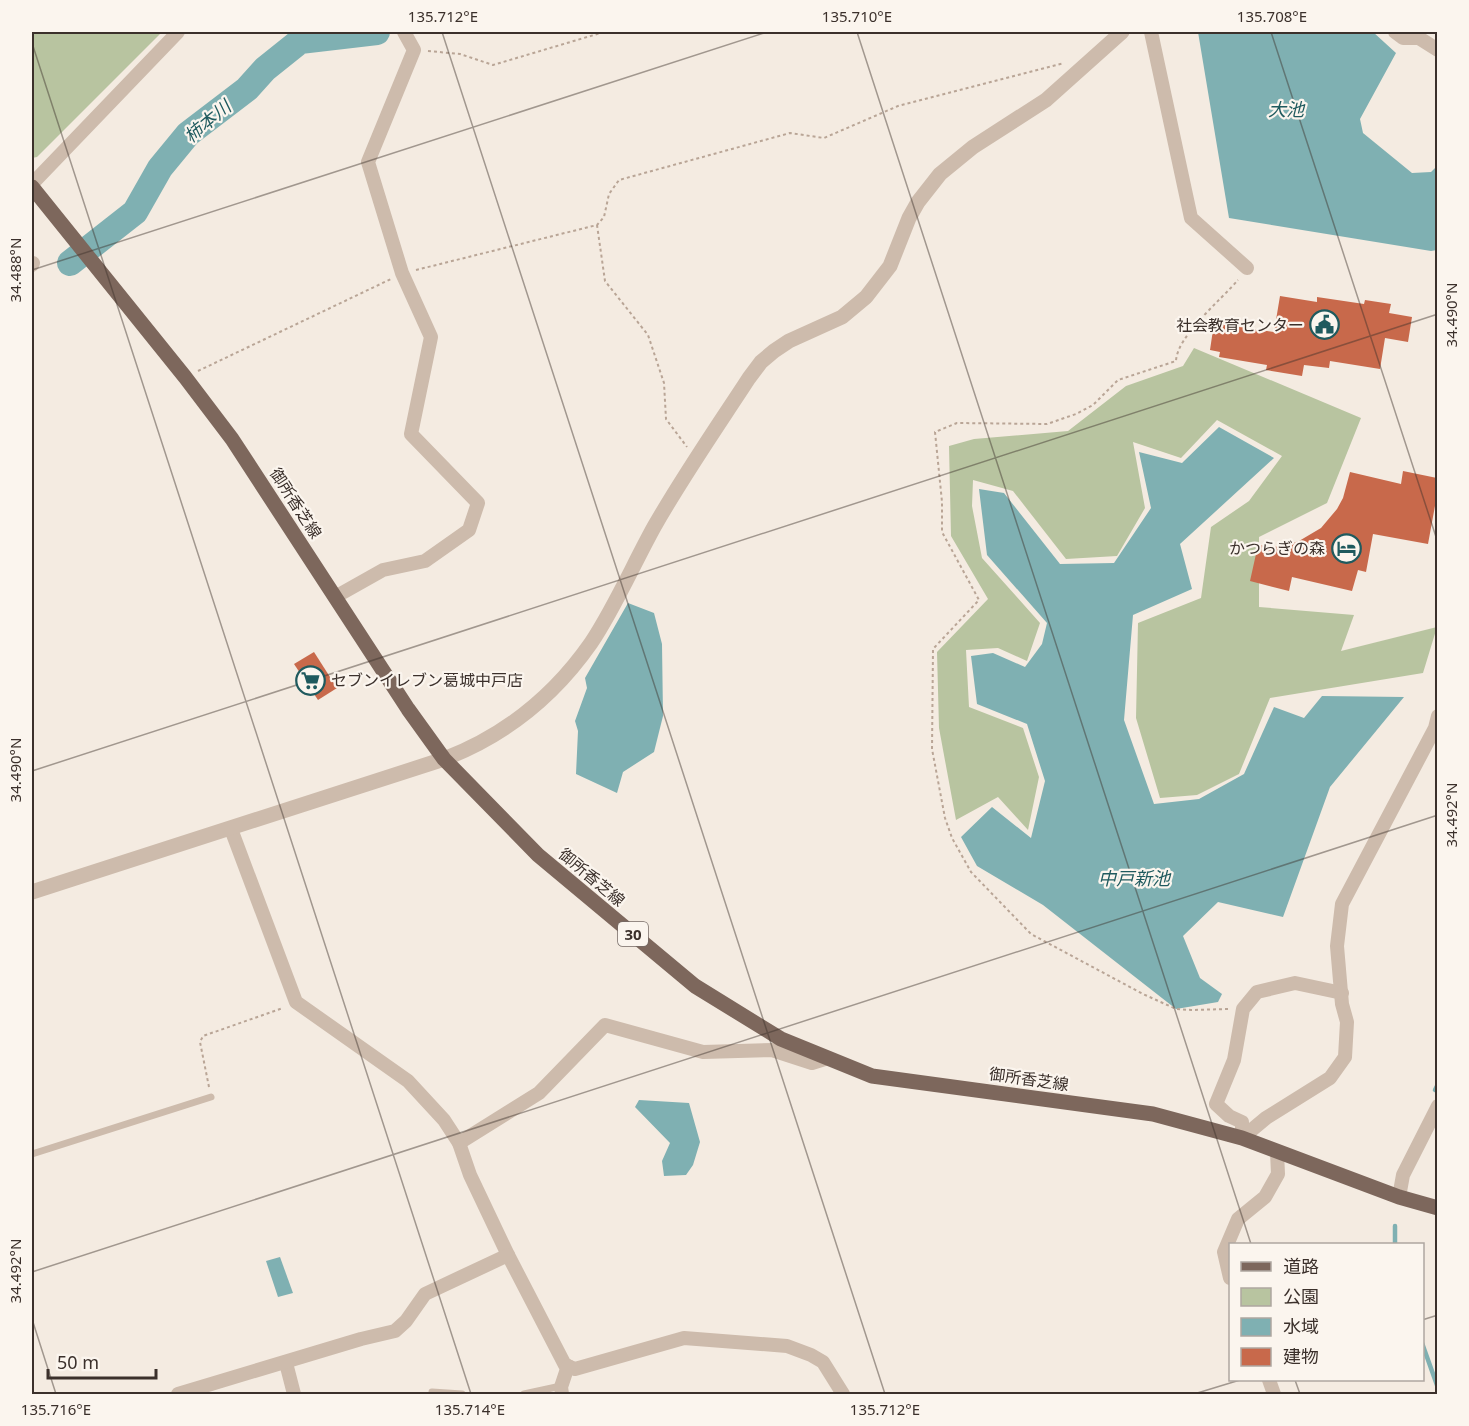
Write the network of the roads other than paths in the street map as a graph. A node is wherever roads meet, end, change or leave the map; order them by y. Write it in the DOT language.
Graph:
graph roads {
  1 [pos="178,32"];
  2 [pos="1122,32"];
  3 [pos="1152,32"];
  4 [pos="1395,32"];
  5 [pos="405,33"];
  6 [pos="1423,35"];
  7 [pos="1437,50"];
  8 [pos="32,185"];
  9 [pos="1247,268"];
  10 [pos="335,597"];
  11 [pos="1437,717"];
  12 [pos="444,759"];
  13 [pos="231,829"];
  14 [pos="32,892"];
  15 [pos="1341,993"];
  16 [pos="774,1035"];
  17 [pos="765,1050"];
  18 [pos="828,1059"];
  19 [pos="211,1097"];
  20 [pos="1437,1106"];
  21 [pos="1242,1138"];
  22 [pos="459,1143"];
  23 [pos="1277,1152"];
  24 [pos="32,1154"];
  25 [pos="1399,1197"];
  26 [pos="1437,1208"];
  27 [pos="508,1255"];
  28 [pos="1229,1274"];
  29 [pos="286,1363"];
  30 [pos="568,1366"];
  31 [pos="1269,1381"];
  32 [pos="562,1390"];
  33 [pos="432,1392"];
  34 [pos="178,1395"];
  35 [pos="294,1395"];
  36 [pos="462,1395"];
  37 [pos="524,1395"];
  38 [pos="843,1395"];
  39 [pos="1275,1395"];
  1 -- 8 [label="street"];
  2 -- 12 [label="street"];
  3 -- 9 [label="street"];
  4 -- 6 [label="street"];
  5 -- 10 [label="street"];
  6 -- 7 [label="street"];
  8 -- 10 [label="main road, 御所香芝線 / 30"];
  10 -- 12 [label="main road, 御所香芝線 / 30"];
  11 -- 15 [label="street"];
  12 -- 13 [label="street"];
  12 -- 16 [label="main road, 御所香芝線 / 30"];
  13 -- 14 [label="street"];
  13 -- 22 [label="street"];
  15 -- 21 [label="street"];
  15 -- 21 [label="street"];
  16 -- 17 [label="street"];
  16 -- 18 [label="main road, 御所香芝線 / 30"];
  17 -- 18 [label="street"];
  17 -- 22 [label="street"];
  18 -- 21 [label="main road, 御所香芝線 / 30"];
  19 -- 24 [label="lane"];
  20 -- 25 [label="street"];
  21 -- 23 [label="main road, 御所香芝線 / 30"];
  22 -- 27 [label="street"];
  23 -- 25 [label="main road, 御所香芝線 / 30"];
  23 -- 28 [label="street"];
  25 -- 26 [label="main road, 御所香芝線 / 30"];
  27 -- 29 [label="street"];
  27 -- 30 [label="street"];
  29 -- 34 [label="street"];
  29 -- 35 [label="street"];
  30 -- 32 [label="street"];
  30 -- 38 [label="street"];
  31 -- 39 [label="street"];
  32 -- 37 [label="lane"];
  33 -- 36 [label="lane"];
}
